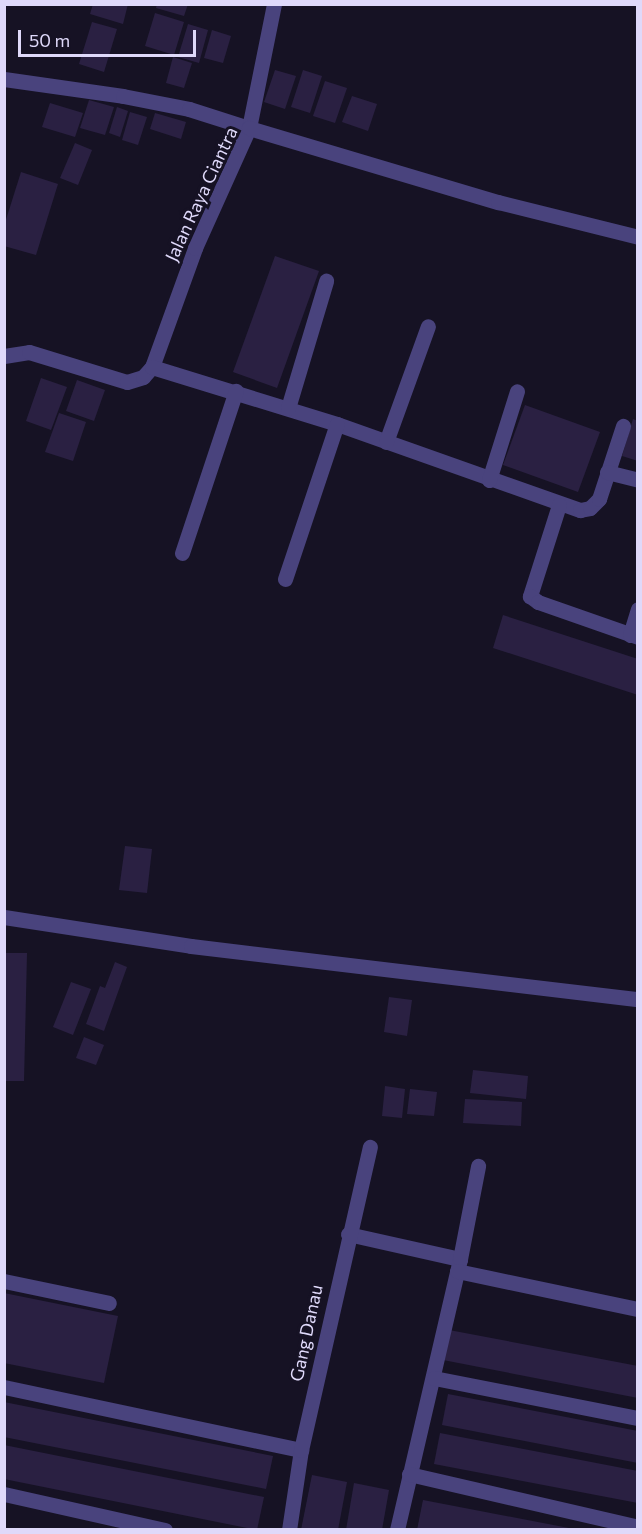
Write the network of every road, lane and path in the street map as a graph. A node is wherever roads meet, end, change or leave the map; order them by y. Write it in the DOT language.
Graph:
graph roads {
  1 [pos="274,4"];
  2 [pos="4,79"];
  3 [pos="249,128"];
  4 [pos="638,237"];
  5 [pos="326,281"];
  6 [pos="428,327"];
  7 [pos="4,356"];
  8 [pos="152,367"];
  9 [pos="518,391"];
  10 [pos="236,392"];
  11 [pos="288,408"];
  12 [pos="337,424"];
  13 [pos="623,426"];
  14 [pos="386,441"];
  15 [pos="607,472"];
  16 [pos="489,480"];
  17 [pos="638,480"];
  18 [pos="559,505"];
  19 [pos="182,553"];
  20 [pos="285,579"];
  21 [pos="638,609"];
  22 [pos="634,636"];
  23 [pos="4,917"];
  24 [pos="638,999"];
  25 [pos="370,1147"];
  26 [pos="478,1166"];
  27 [pos="348,1234"];
  28 [pos="458,1265"];
  29 [pos="4,1281"];
  30 [pos="109,1303"];
  31 [pos="638,1309"];
  32 [pos="434,1378"];
  33 [pos="4,1387"];
  34 [pos="638,1418"];
  35 [pos="301,1450"];
  36 [pos="409,1474"];
  37 [pos="4,1494"];
  38 [pos="143,1527"];
  39 [pos="638,1527"];
  40 [pos="165,1530"];
  41 [pos="289,1530"];
  42 [pos="397,1530"];
  1 -- 3 [label="street"];
  2 -- 3 [label="street"];
  3 -- 4 [label="street, Jalan Raya Ciantra"];
  3 -- 8 [label="street, Jalan Raya Ciantra"];
  5 -- 11 [label="street"];
  6 -- 14 [label="street"];
  7 -- 8 [label="street"];
  8 -- 10 [label="street"];
  9 -- 16 [label="street"];
  10 -- 11 [label="street"];
  10 -- 19 [label="street"];
  11 -- 12 [label="street"];
  12 -- 14 [label="street"];
  12 -- 20 [label="street"];
  13 -- 15 [label="street"];
  14 -- 16 [label="street"];
  15 -- 17 [label="street"];
  15 -- 18 [label="street"];
  16 -- 18 [label="street"];
  18 -- 22 [label="street"];
  21 -- 22 [label="street"];
  23 -- 24 [label="street"];
  25 -- 27 [label="street, Gang Danau"];
  26 -- 28 [label="street"];
  27 -- 28 [label="street"];
  27 -- 35 [label="street, Gang Danau"];
  28 -- 31 [label="street"];
  28 -- 32 [label="street"];
  29 -- 30 [label="street"];
  32 -- 34 [label="street"];
  32 -- 36 [label="street"];
  33 -- 35 [label="street"];
  35 -- 41 [label="street, Gang Danau"];
  36 -- 39 [label="street"];
  36 -- 42 [label="street"];
  37 -- 38 [label="street"];
  38 -- 40 [label="street"];
}
